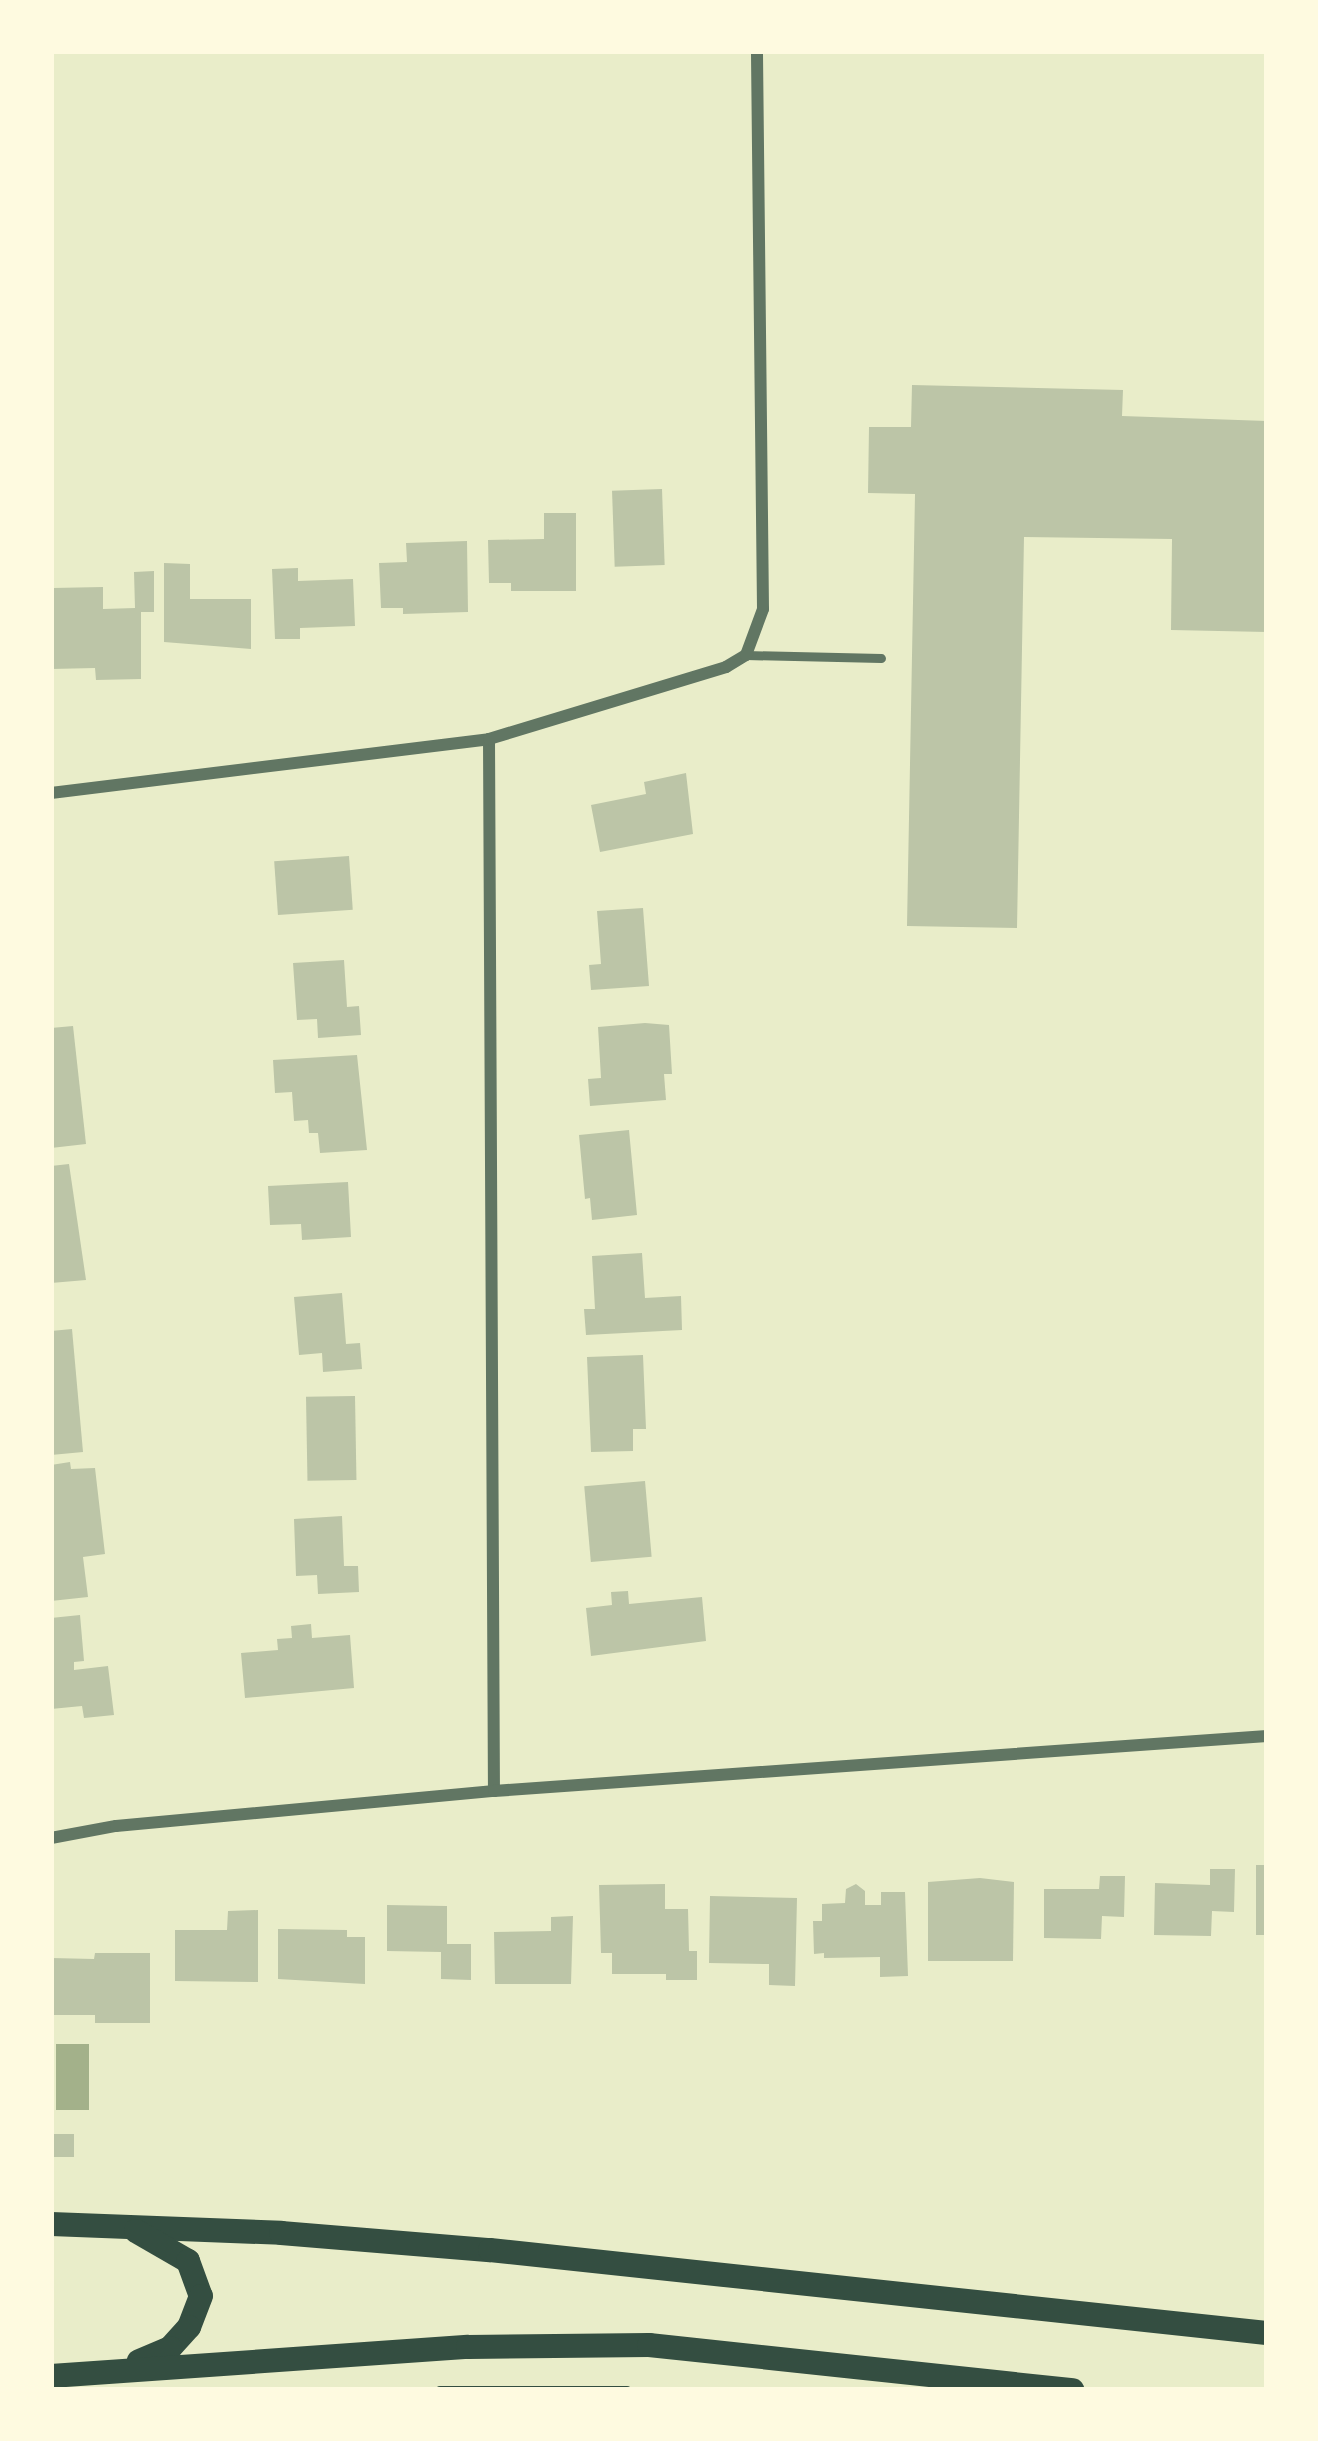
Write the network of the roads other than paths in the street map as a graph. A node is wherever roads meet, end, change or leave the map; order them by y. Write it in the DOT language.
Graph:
graph roads {
  1 [pos="758,51"];
  2 [pos="746,655"];
  3 [pos="881,658"];
  4 [pos="490,739"];
  5 [pos="51,793"];
  6 [pos="1267,1736"];
  7 [pos="494,1791"];
  8 [pos="51,1838"];
  9 [pos="51,2224"];
  10 [pos="122,2225"];
  11 [pos="1267,2333"];
  12 [pos="114,2372"];
  13 [pos="51,2376"];
  14 [pos="1073,2390"];
  1 -- 2 [label="street"];
  2 -- 3 [label="lane"];
  2 -- 4 [label="street"];
  4 -- 5 [label="street"];
  4 -- 7 [label="street"];
  6 -- 7 [label="street"];
  7 -- 8 [label="street"];
  9 -- 10 [label="main road"];
  10 -- 11 [label="main road"];
  10 -- 12 [label="main road"];
  12 -- 13 [label="main road"];
  12 -- 14 [label="main road"];
}
